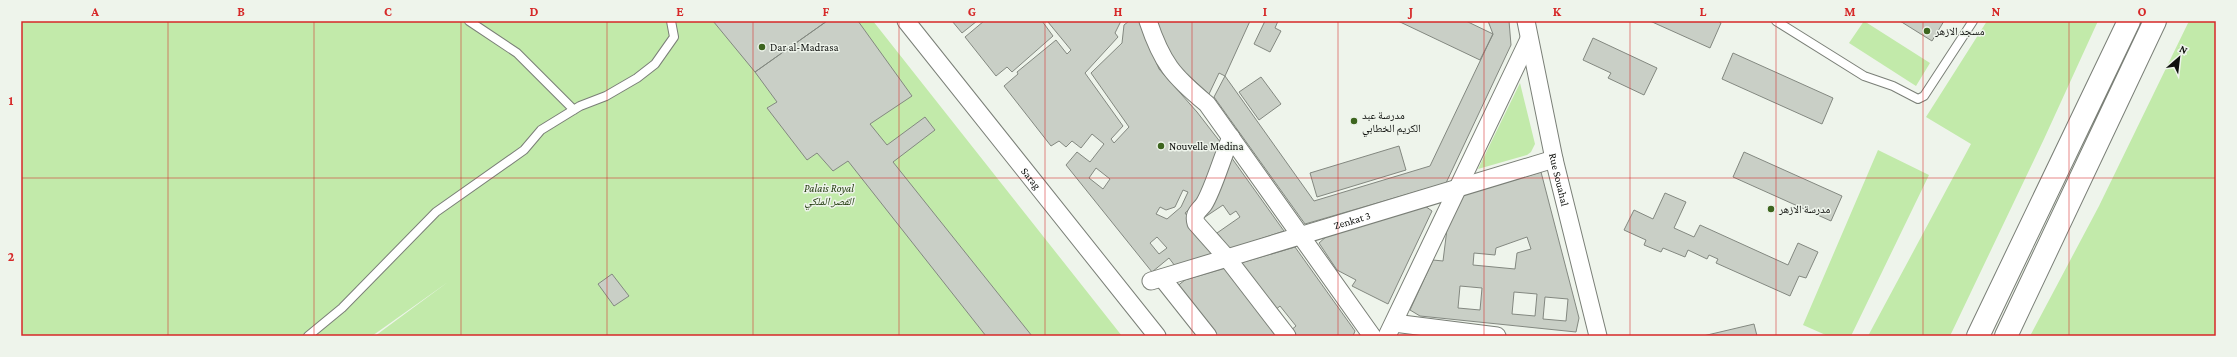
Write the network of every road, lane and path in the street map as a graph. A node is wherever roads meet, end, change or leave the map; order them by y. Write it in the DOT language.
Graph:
graph roads {
  1 [pos="470,21"];
  2 [pos="671,21"];
  3 [pos="906,21"];
  4 [pos="1148,21"];
  5 [pos="1526,21"];
  6 [pos="1776,21"];
  7 [pos="1973,21"];
  8 [pos="2130,21"];
  9 [pos="2155,21"];
  10 [pos="1529,39"];
  11 [pos="574,110"];
  12 [pos="1231,137"];
  13 [pos="1554,159"];
  14 [pos="1457,189"];
  15 [pos="1302,236"];
  16 [pos="1227,258"];
  17 [pos="1391,329"];
  18 [pos="308,336"];
  19 [pos="1157,336"];
  20 [pos="1208,336"];
  21 [pos="1287,336"];
  22 [pos="1372,336"];
  23 [pos="1497,336"];
  24 [pos="1598,336"];
  25 [pos="1978,336"];
  26 [pos="2006,336"];
  1 -- 11 [label="lane"];
  2 -- 11 [label="lane"];
  3 -- 19 [label="street, Sarag"];
  4 -- 12 [label="street"];
  5 -- 10 [label="street, Rue Souahal"];
  6 -- 7 [label="lane"];
  8 -- 25 [label="main road"];
  9 -- 26 [label="main road"];
  10 -- 13 [label="street, Rue Souahal"];
  10 -- 14 [label="street"];
  11 -- 18 [label="lane"];
  12 -- 15 [label="street"];
  12 -- 16 [label="street"];
  13 -- 14 [label="street, Zenkat 3"];
  13 -- 24 [label="street, Rue Souahal"];
  14 -- 15 [label="street, Zenkat 3"];
  14 -- 17 [label="street"];
  15 -- 16 [label="street, Zenkat 3"];
  15 -- 22 [label="street"];
  16 -- 20 [label="street, Zenkat 3"];
  16 -- 21 [label="street"];
  17 -- 23 [label="street"];
}
